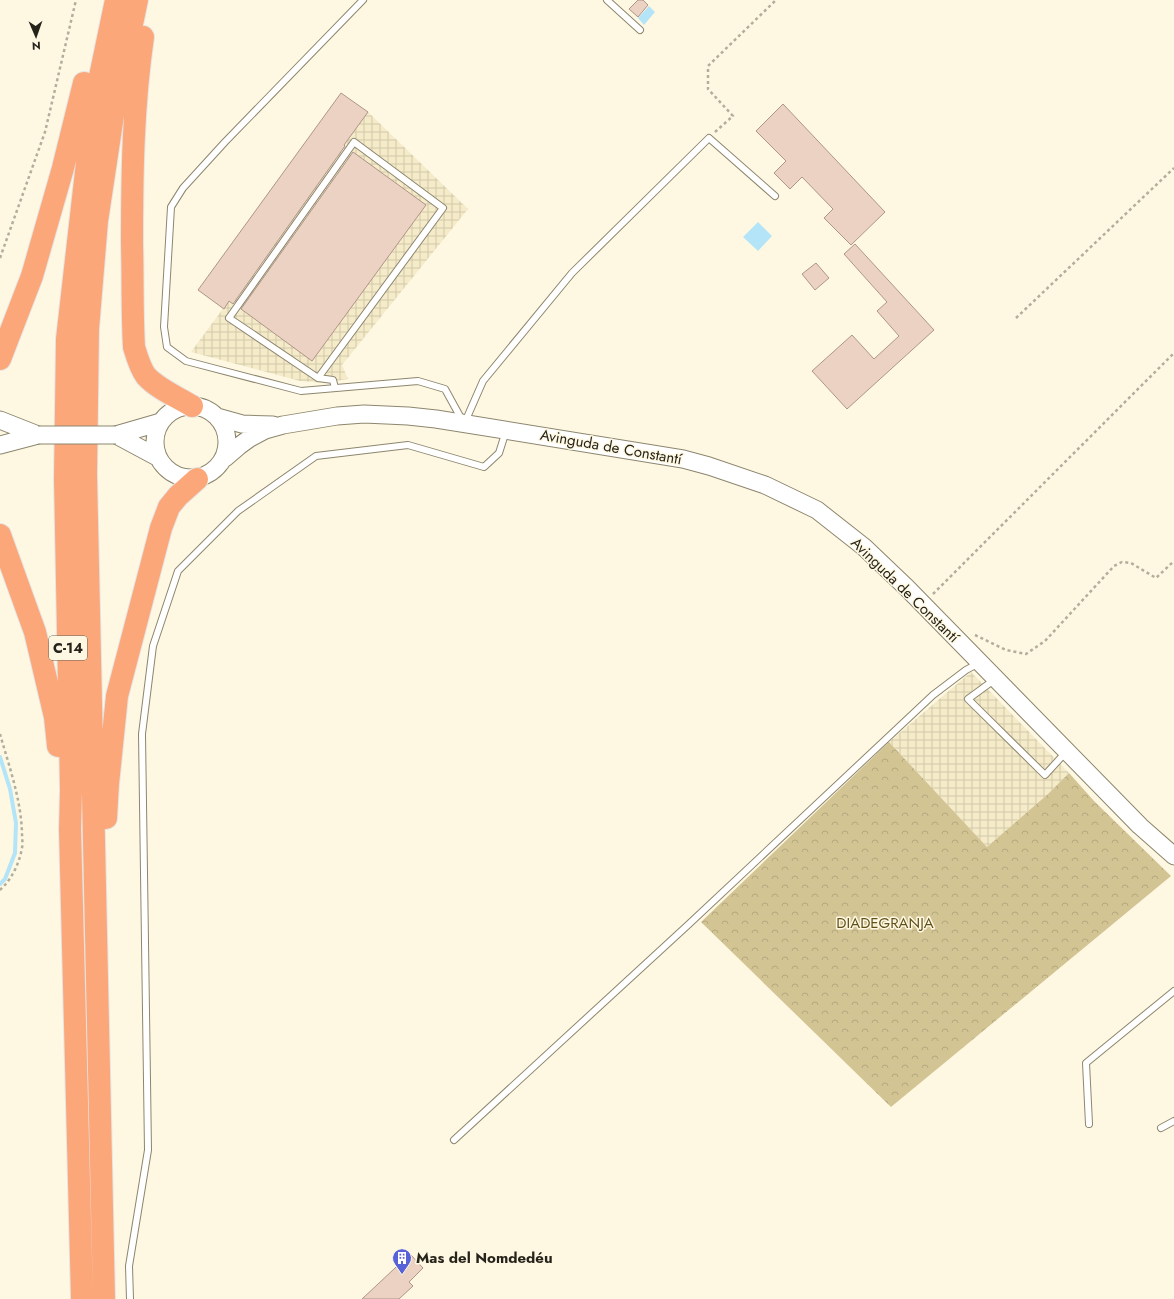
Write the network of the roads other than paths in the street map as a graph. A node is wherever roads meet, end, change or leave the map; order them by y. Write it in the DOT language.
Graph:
graph roads {
  1 [pos="104,0"];
  2 [pos="116,0"];
  3 [pos="137,0"];
  4 [pos="149,0"];
  5 [pos="363,0"];
  6 [pos="607,0"];
  7 [pos="640,30"];
  8 [pos="775,196"];
  9 [pos="0,359"];
  10 [pos="318,378"];
  11 [pos="335,388"];
  12 [pos="192,406"];
  13 [pos="217,417"];
  14 [pos="0,420"];
  15 [pos="161,422"];
  16 [pos="464,424"];
  17 [pos="283,425"];
  18 [pos="507,430"];
  19 [pos="38,435"];
  20 [pos="116,435"];
  21 [pos="0,445"];
  22 [pos="157,457"];
  23 [pos="225,458"];
  24 [pos="197,479"];
  25 [pos="0,535"];
  26 [pos="979,663"];
  27 [pos="995,679"];
  28 [pos="1066,751"];
  29 [pos="70,829"];
  30 [pos="1174,856"];
  31 [pos="1174,991"];
  32 [pos="97,1037"];
  33 [pos="1174,1121"];
  34 [pos="1089,1124"];
  35 [pos="1161,1128"];
  36 [pos="454,1140"];
  37 [pos="82,1299"];
  38 [pos="104,1299"];
  39 [pos="130,1299"];
  1 -- 9 [label="highway"];
  2 -- 29 [label="highway, C-14"];
  3 -- 32 [label="highway, C-14"];
  4 -- 12 [label="highway"];
  5 -- 11 [label="lane"];
  6 -- 7 [label="lane"];
  8 -- 16 [label="lane"];
  10 -- 10 [label="lane"];
  10 -- 11 [label="lane"];
  11 -- 16 [label="lane"];
  12 -- 13 [label="main road"];
  12 -- 15 [label="main road"];
  13 -- 17 [label="main road"];
  13 -- 23 [label="main road"];
  14 -- 19 [label="main road"];
  15 -- 20 [label="main road"];
  15 -- 22 [label="main road"];
  16 -- 17 [label="main road, Avinguda de Constantí"];
  16 -- 18 [label="main road, Avinguda de Constantí"];
  17 -- 23 [label="main road"];
  18 -- 26 [label="main road, Avinguda de Constantí"];
  18 -- 39 [label="lane"];
  19 -- 20 [label="main road, bridge"];
  19 -- 21 [label="main road"];
  20 -- 22 [label="main road"];
  22 -- 24 [label="main road"];
  23 -- 24 [label="main road"];
  24 -- 32 [label="highway"];
  25 -- 29 [label="highway"];
  26 -- 27 [label="main road, Avinguda de Constantí"];
  26 -- 36 [label="lane"];
  27 -- 28 [label="main road, Avinguda de Constantí"];
  27 -- 28 [label="lane"];
  28 -- 30 [label="main road, Avinguda de Constantí"];
  29 -- 37 [label="highway, C-14"];
  31 -- 34 [label="lane"];
  32 -- 38 [label="highway, C-14"];
  33 -- 35 [label="lane"];
}
